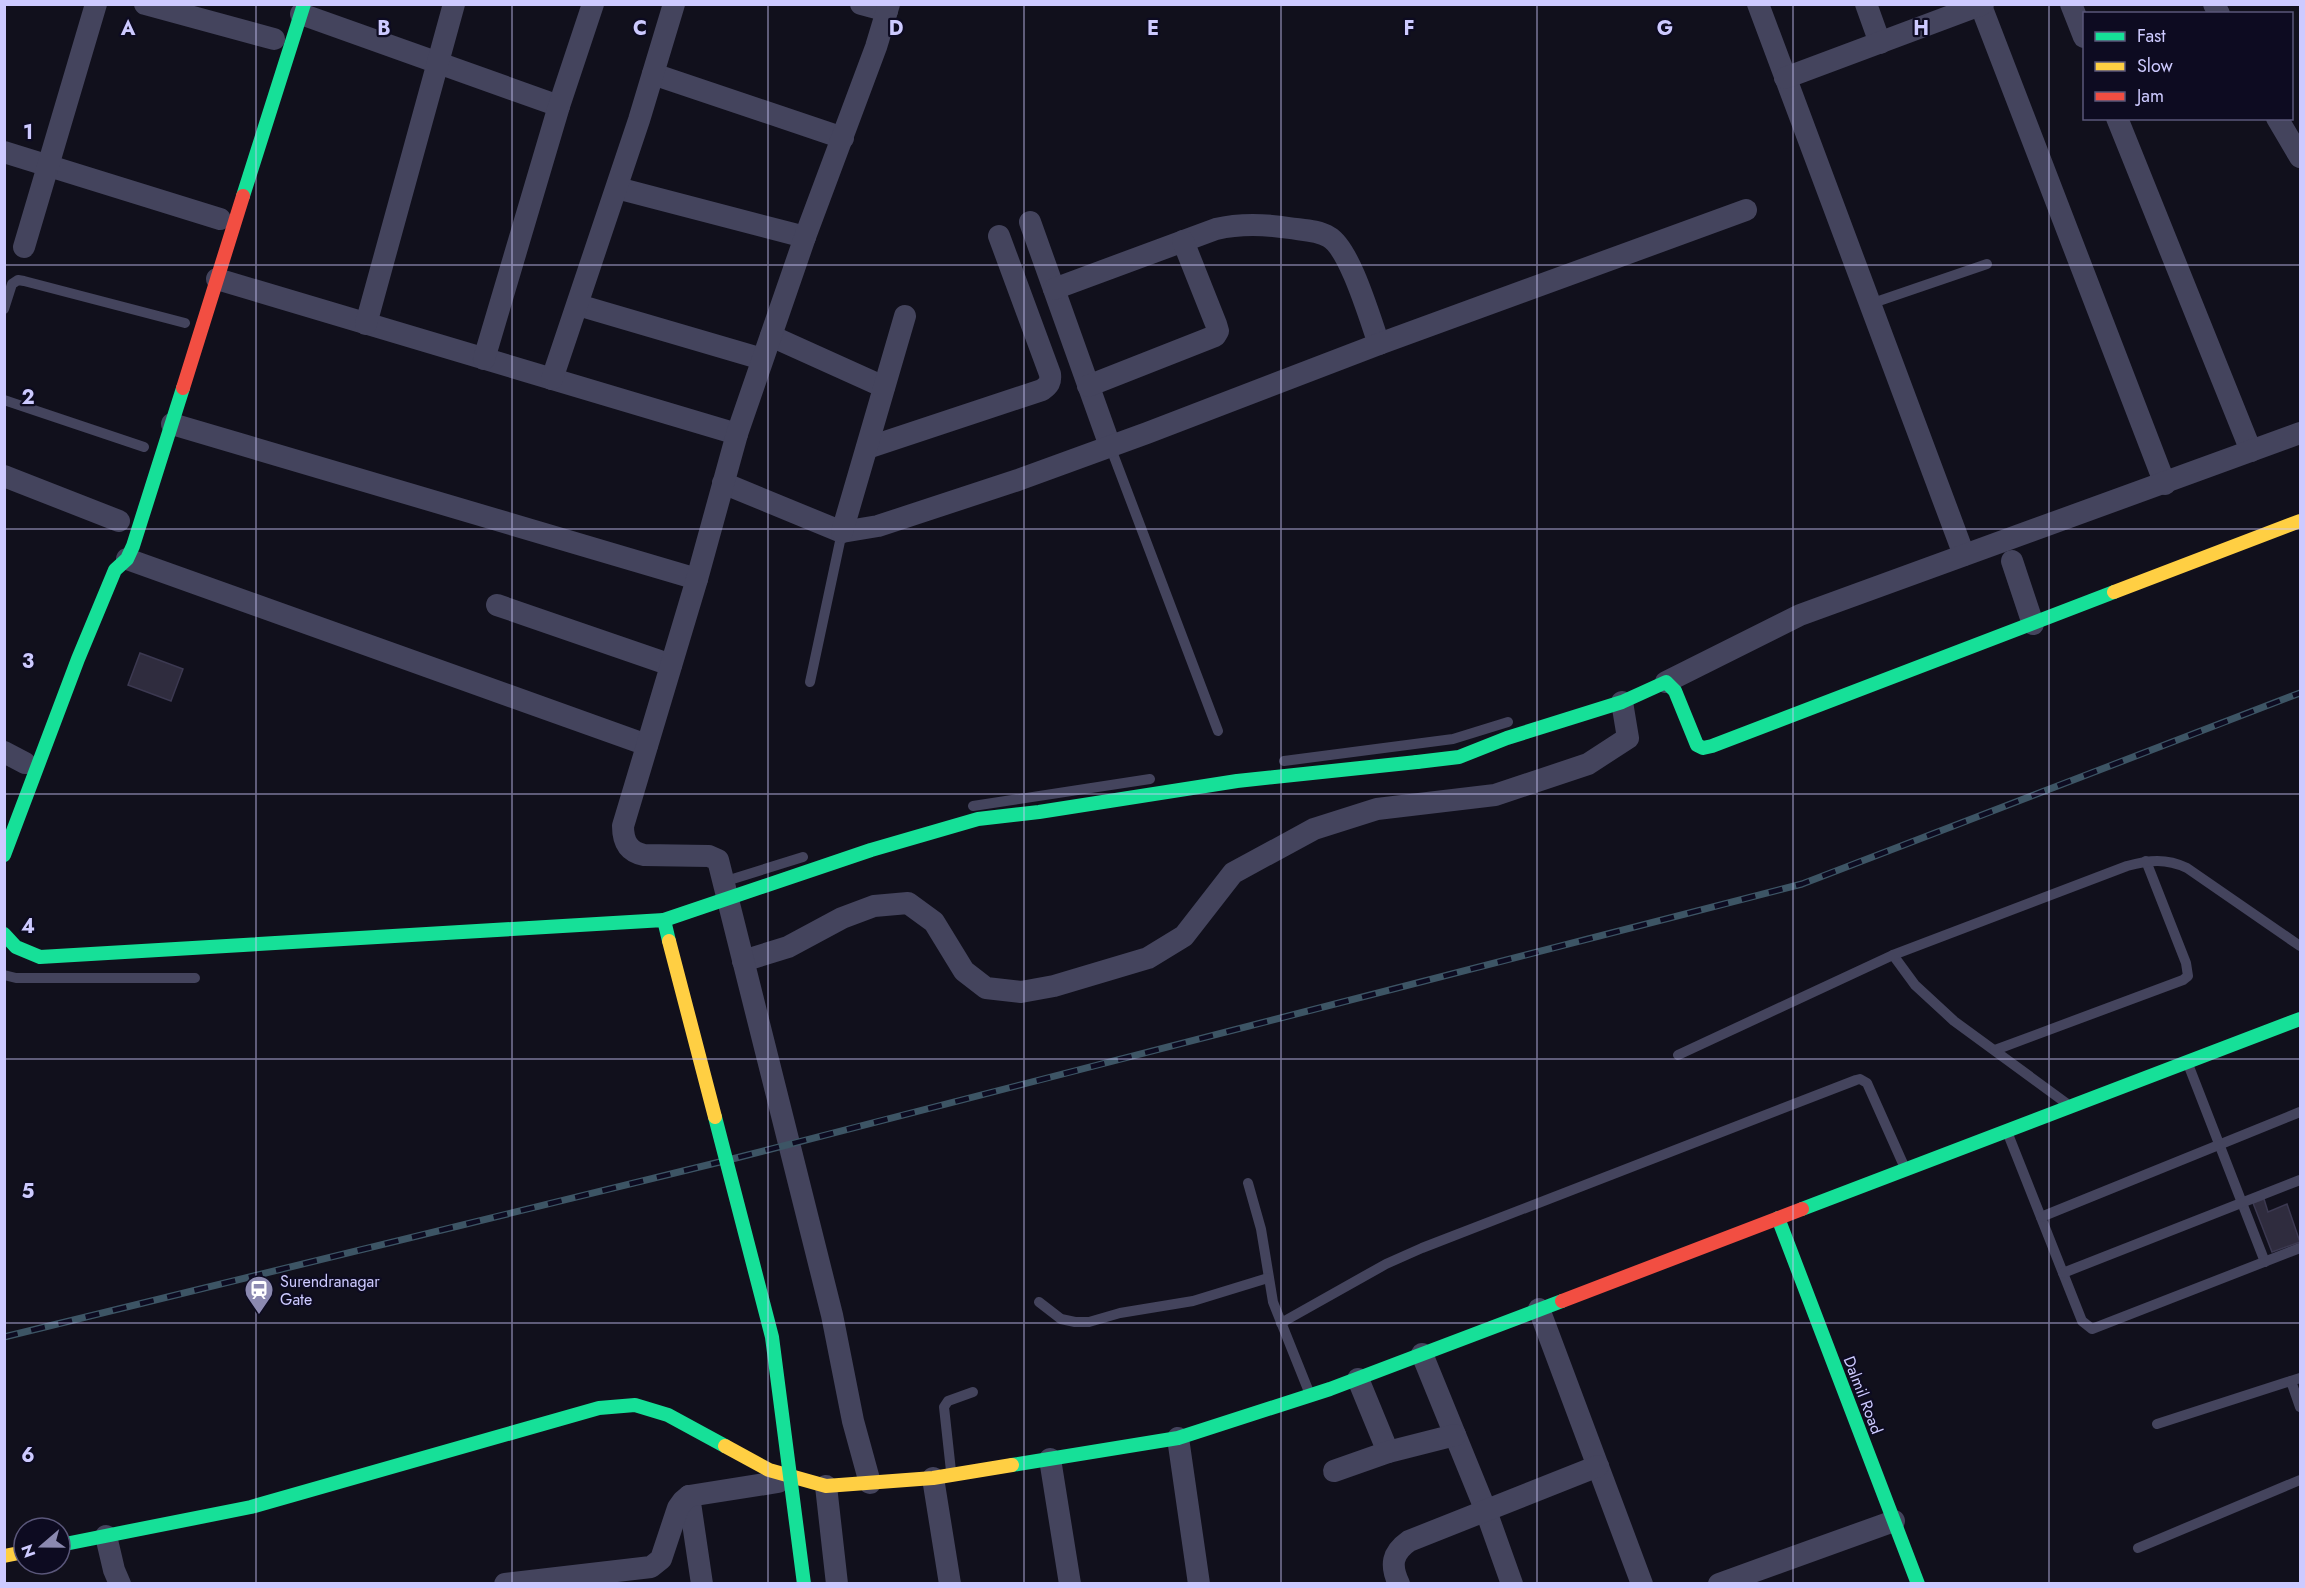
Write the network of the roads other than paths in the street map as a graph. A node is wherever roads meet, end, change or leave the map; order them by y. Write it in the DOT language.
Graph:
graph roads {
  1 [pos="96,4"];
  2 [pos="145,4"];
  3 [pos="454,4"];
  4 [pos="593,4"];
  5 [pos="674,4"];
  6 [pos="861,4"];
  7 [pos="1758,4"];
  8 [pos="1866,4"];
  9 [pos="2071,4"];
  10 [pos="1982,5"];
  11 [pos="888,8"];
  12 [pos="303,9"];
  13 [pos="1935,13"];
  14 [pos="2083,32"];
  15 [pos="274,38"];
  16 [pos="1880,43"];
  17 [pos="440,63"];
  18 [pos="653,74"];
  19 [pos="1785,78"];
  20 [pos="559,106"];
  21 [pos="2118,120"];
  22 [pos="2278,120"];
  23 [pos="843,138"];
  24 [pos="4,152"];
  25 [pos="2301,158"];
  26 [pos="47,165"];
  27 [pos="617,188"];
  28 [pos="1746,210"];
  29 [pos="220,218"];
  30 [pos="1030,222"];
  31 [pos="999,236"];
  32 [pos="805,237"];
  33 [pos="1183,241"];
  34 [pos="24,247"];
  35 [pos="1987,264"];
  36 [pos="218,279"];
  37 [pos="1054,288"];
  38 [pos="1870,304"];
  39 [pos="578,305"];
  40 [pos="4,309"];
  41 [pos="905,316"];
  42 [pos="185,323"];
  43 [pos="366,324"];
  44 [pos="771,336"];
  45 [pos="1379,344"];
  46 [pos="484,359"];
  47 [pos="762,359"];
  48 [pos="552,379"];
  49 [pos="1089,386"];
  50 [pos="884,387"];
  51 [pos="4,400"];
  52 [pos="172,424"];
  53 [pos="737,434"];
  54 [pos="2301,434"];
  55 [pos="1110,446"];
  56 [pos="144,447"];
  57 [pos="867,448"];
  58 [pos="2251,451"];
  59 [pos="4,476"];
  60 [pos="723,483"];
  61 [pos="2165,484"];
  62 [pos="119,521"];
  63 [pos="2301,521"];
  64 [pos="842,532"];
  65 [pos="1964,555"];
  66 [pos="118,561"];
  67 [pos="2012,561"];
  68 [pos="697,579"];
  69 [pos="497,605"];
  70 [pos="2033,624"];
  71 [pos="671,665"];
  72 [pos="810,682"];
  73 [pos="1666,682"];
  74 [pos="1618,697"];
  75 [pos="1517,719"];
  76 [pos="1218,730"];
  77 [pos="647,746"];
  78 [pos="4,752"];
  79 [pos="1271,762"];
  80 [pos="25,763"];
  81 [pos="1156,778"];
  82 [pos="965,808"];
  83 [pos="4,815"];
  84 [pos="812,854"];
  85 [pos="4,855"];
  86 [pos="2146,861"];
  87 [pos="723,882"];
  88 [pos="664,920"];
  89 [pos="4,934"];
  90 [pos="2301,946"];
  91 [pos="1893,955"];
  92 [pos="743,961"];
  93 [pos="4,975"];
  94 [pos="195,978"];
  95 [pos="2301,1019"];
  96 [pos="1995,1050"];
  97 [pos="1678,1055"];
  98 [pos="2187,1062"];
  99 [pos="2071,1106"];
  100 [pos="2301,1112"];
  101 [pos="2007,1131"];
  102 [pos="2220,1145"];
  103 [pos="1905,1170"];
  104 [pos="2301,1180"];
  105 [pos="1248,1183"];
  106 [pos="2243,1202"];
  107 [pos="2041,1217"];
  108 [pos="1778,1218"];
  109 [pos="2301,1248"];
  110 [pos="2265,1262"];
  111 [pos="2063,1273"];
  112 [pos="1268,1278"];
  113 [pos="1039,1302"];
  114 [pos="1539,1309"];
  115 [pos="1281,1323"];
  116 [pos="1422,1354"];
  117 [pos="1358,1378"];
  118 [pos="2296,1379"];
  119 [pos="973,1392"];
  120 [pos="1310,1395"];
  121 [pos="2301,1407"];
  122 [pos="2157,1424"];
  123 [pos="1455,1435"];
  124 [pos="1178,1438"];
  125 [pos="1388,1452"];
  126 [pos="1050,1459"];
  127 [pos="1598,1466"];
  128 [pos="1334,1471"];
  129 [pos="942,1476"];
  130 [pos="778,1477"];
  131 [pos="2301,1480"];
  132 [pos="870,1483"];
  133 [pos="826,1486"];
  134 [pos="689,1496"];
  135 [pos="1486,1511"];
  136 [pos="1894,1521"];
  137 [pos="106,1536"];
  138 [pos="72,1543"];
  139 [pos="2138,1548"];
  140 [pos="120,1584"];
  141 [pos="505,1584"];
  142 [pos="702,1584"];
  143 [pos="789,1584"];
  144 [pos="804,1584"];
  145 [pos="837,1584"];
  146 [pos="950,1584"];
  147 [pos="1070,1584"];
  148 [pos="1199,1584"];
  149 [pos="1399,1584"];
  150 [pos="1512,1584"];
  151 [pos="1642,1584"];
  152 [pos="1719,1584"];
  153 [pos="1918,1584"];
  1 -- 26 [label="street"];
  2 -- 15 [label="street"];
  3 -- 17 [label="street"];
  4 -- 20 [label="street"];
  5 -- 18 [label="street"];
  6 -- 11 [label="street"];
  7 -- 19 [label="street"];
  8 -- 16 [label="street"];
  9 -- 14 [label="street"];
  10 -- 13 [label="street"];
  10 -- 61 [label="street"];
  11 -- 23 [label="street"];
  12 -- 17 [label="street"];
  12 -- 36 [label="street"];
  13 -- 16 [label="street"];
  16 -- 19 [label="street"];
  17 -- 20 [label="street"];
  17 -- 43 [label="street"];
  18 -- 23 [label="street"];
  18 -- 27 [label="street"];
  19 -- 38 [label="street"];
  20 -- 46 [label="street"];
  21 -- 58 [label="street"];
  22 -- 25 [label="street"];
  23 -- 32 [label="street"];
  24 -- 26 [label="street"];
  26 -- 29 [label="street"];
  26 -- 34 [label="street"];
  27 -- 32 [label="street"];
  27 -- 39 [label="street"];
  28 -- 45 [label="street"];
  30 -- 37 [label="street"];
  31 -- 57 [label="street"];
  32 -- 44 [label="street"];
  33 -- 37 [label="street"];
  33 -- 45 [label="street"];
  33 -- 49 [label="street"];
  35 -- 38 [label="lane"];
  36 -- 43 [label="street"];
  36 -- 52 [label="street"];
  37 -- 49 [label="street"];
  38 -- 65 [label="street"];
  39 -- 47 [label="street"];
  39 -- 48 [label="street"];
  40 -- 42 [label="lane"];
  41 -- 50 [label="street"];
  43 -- 46 [label="street"];
  44 -- 47 [label="street"];
  44 -- 50 [label="street"];
  45 -- 55 [label="street"];
  46 -- 48 [label="street"];
  47 -- 53 [label="street"];
  48 -- 53 [label="street"];
  49 -- 55 [label="street"];
  50 -- 57 [label="street"];
  51 -- 56 [label="lane"];
  52 -- 66 [label="street"];
  52 -- 68 [label="street"];
  53 -- 60 [label="street"];
  54 -- 58 [label="street"];
  55 -- 64 [label="street"];
  55 -- 76 [label="lane"];
  57 -- 64 [label="street"];
  58 -- 61 [label="street"];
  59 -- 62 [label="street"];
  60 -- 64 [label="street"];
  60 -- 68 [label="street"];
  61 -- 65 [label="street"];
  63 -- 70 [label="street"];
  64 -- 72 [label="lane"];
  65 -- 73 [label="street"];
  66 -- 77 [label="street"];
  66 -- 80 [label="street"];
  66 -- 85 [label="street"];
  67 -- 70 [label="street"];
  68 -- 71 [label="street"];
  69 -- 71 [label="street"];
  70 -- 73 [label="street"];
  71 -- 77 [label="street"];
  73 -- 74 [label="street"];
  74 -- 88 [label="street, bridge"];
  74 -- 92 [label="street"];
  75 -- 79 [label="lane"];
  77 -- 87 [label="street"];
  78 -- 80 [label="street"];
  80 -- 83 [label="street"];
  81 -- 82 [label="lane"];
  84 -- 87 [label="lane"];
  86 -- 90 [label="lane"];
  86 -- 91 [label="lane"];
  86 -- 96 [label="lane"];
  87 -- 92 [label="street"];
  88 -- 89 [label="street, bridge"];
  88 -- 144 [label="street, bridge"];
  91 -- 96 [label="lane"];
  91 -- 97 [label="lane"];
  92 -- 132 [label="street"];
  93 -- 94 [label="lane"];
  95 -- 98 [label="street"];
  96 -- 99 [label="lane"];
  98 -- 99 [label="street"];
  98 -- 102 [label="lane"];
  99 -- 101 [label="street"];
  100 -- 102 [label="lane"];
  101 -- 103 [label="street"];
  101 -- 107 [label="lane"];
  102 -- 106 [label="lane"];
  102 -- 107 [label="lane"];
  103 -- 108 [label="street"];
  103 -- 115 [label="lane"];
  104 -- 106 [label="lane"];
  105 -- 112 [label="lane"];
  106 -- 110 [label="lane"];
  106 -- 111 [label="lane"];
  107 -- 111 [label="lane"];
  108 -- 114 [label="street"];
  108 -- 136 [label="street, Dalmil Road"];
  109 -- 110 [label="lane"];
  110 -- 111 [label="lane"];
  112 -- 113 [label="lane"];
  112 -- 115 [label="lane"];
  114 -- 116 [label="street"];
  114 -- 127 [label="street"];
  115 -- 120 [label="lane"];
  116 -- 117 [label="street"];
  116 -- 123 [label="street"];
  117 -- 120 [label="street"];
  117 -- 125 [label="street"];
  118 -- 121 [label="lane"];
  118 -- 122 [label="lane"];
  119 -- 129 [label="lane"];
  120 -- 124 [label="street"];
  123 -- 125 [label="street"];
  123 -- 135 [label="street"];
  124 -- 126 [label="street"];
  124 -- 148 [label="street"];
  125 -- 128 [label="street"];
  126 -- 129 [label="street"];
  126 -- 147 [label="street"];
  127 -- 135 [label="street"];
  127 -- 151 [label="street"];
  129 -- 132 [label="street"];
  129 -- 146 [label="street"];
  130 -- 133 [label="street"];
  130 -- 134 [label="street"];
  130 -- 137 [label="street"];
  130 -- 143 [label="street"];
  131 -- 139 [label="lane"];
  132 -- 133 [label="street"];
  133 -- 145 [label="street"];
  134 -- 141 [label="street"];
  134 -- 142 [label="street"];
  135 -- 149 [label="street"];
  135 -- 150 [label="street"];
  136 -- 152 [label="street"];
  136 -- 153 [label="street, Dalmil Road"];
  137 -- 138 [label="street"];
  137 -- 140 [label="street"];
}
